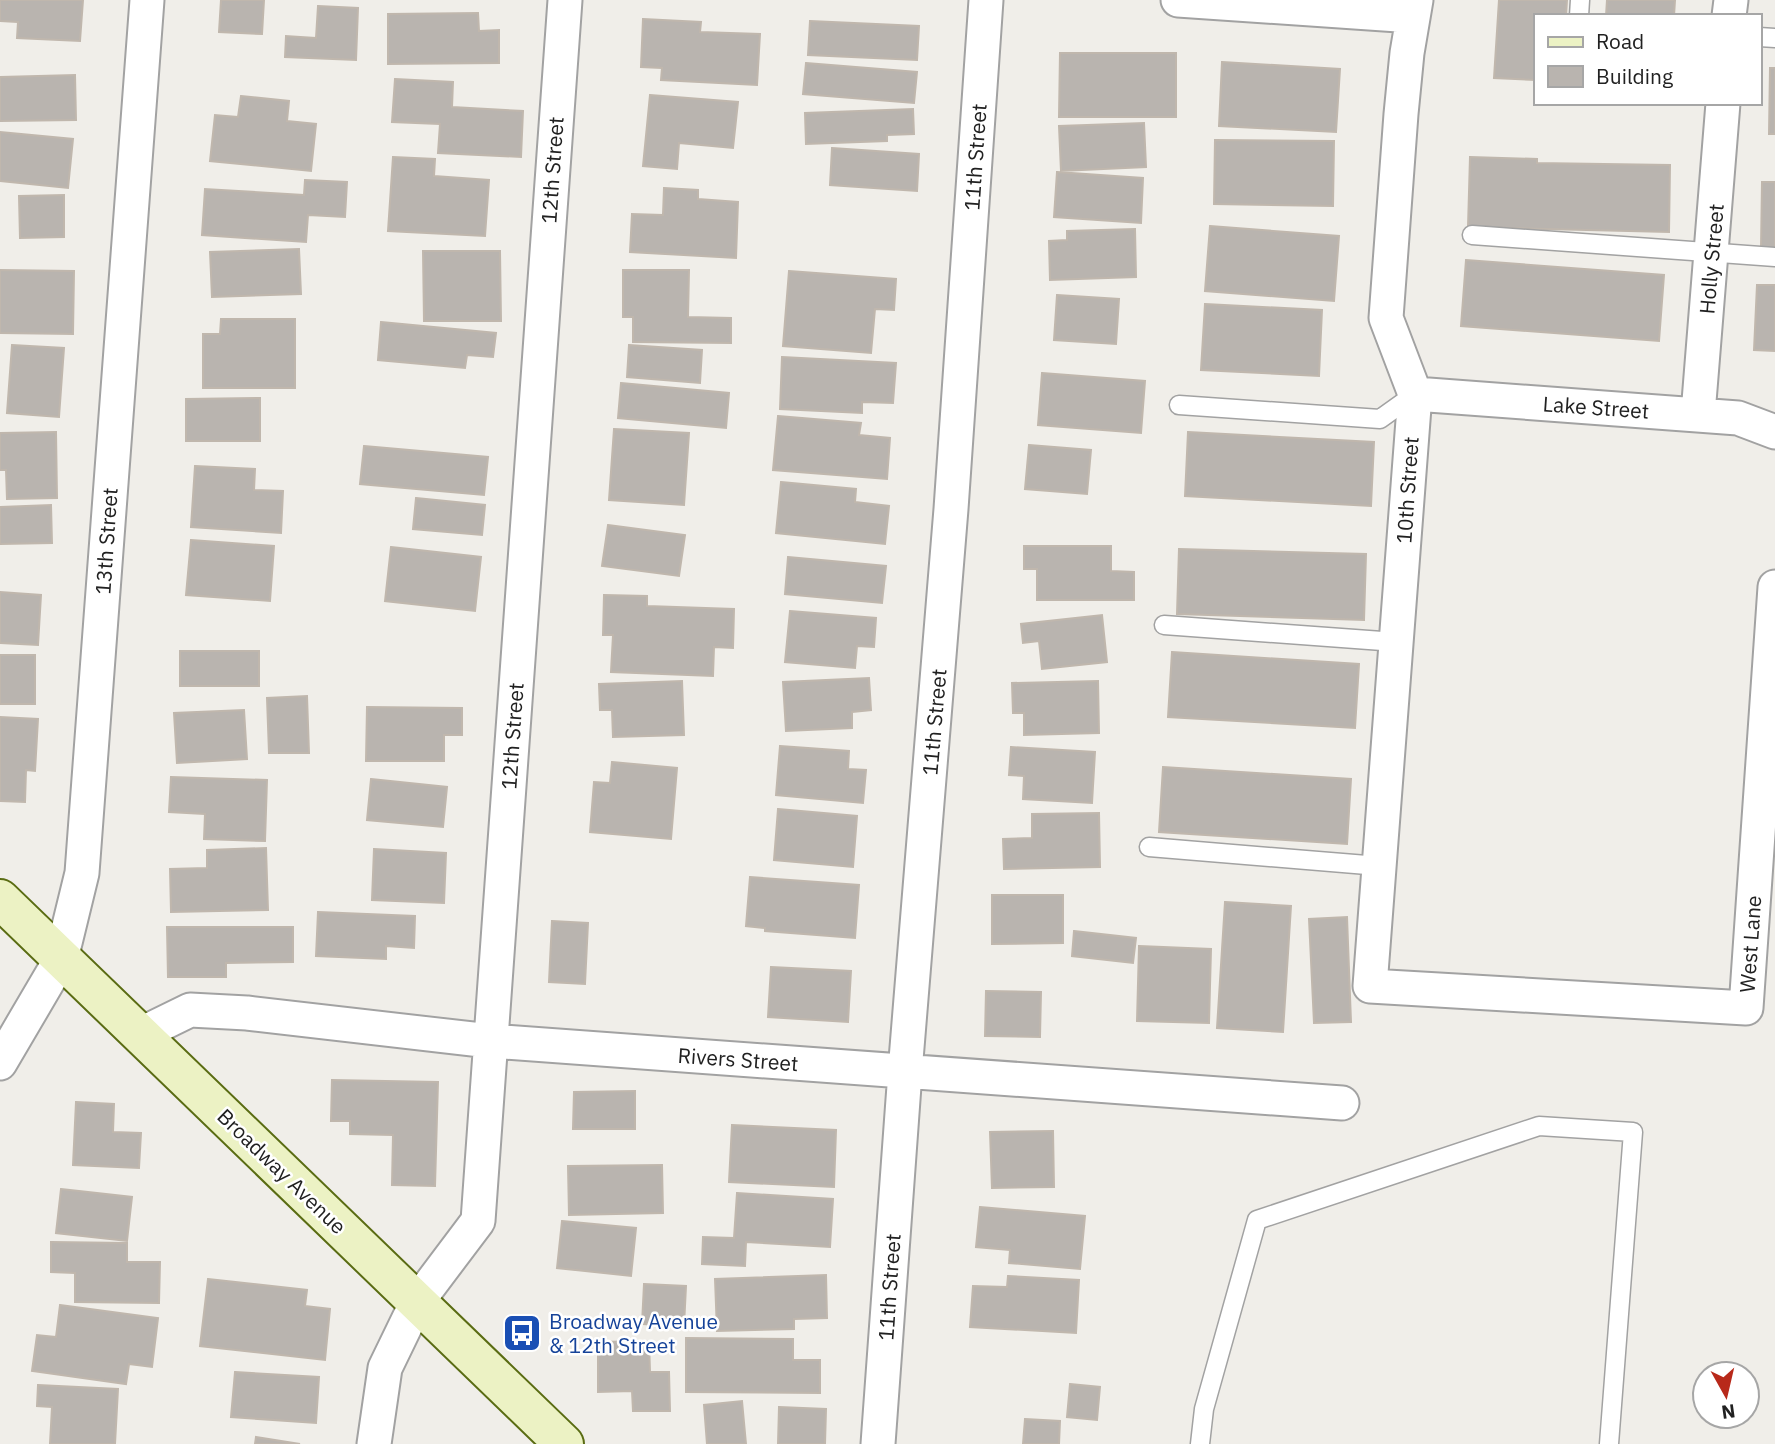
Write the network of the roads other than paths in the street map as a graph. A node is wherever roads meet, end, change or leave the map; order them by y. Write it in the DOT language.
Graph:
graph roads {
  1 [pos="147,0"];
  2 [pos="565,0"];
  3 [pos="986,0"];
  4 [pos="1178,0"];
  5 [pos="1415,8"];
  6 [pos="1723,105"];
  7 [pos="1472,235"];
  8 [pos="1712,253"];
  9 [pos="1775,257"];
  10 [pos="1415,394"];
  11 [pos="1179,405"];
  12 [pos="1698,414"];
  13 [pos="1775,432"];
  14 [pos="1775,587"];
  15 [pos="1164,625"];
  16 [pos="1396,642"];
  17 [pos="1149,846"];
  18 [pos="1379,866"];
  19 [pos="0,899"];
  20 [pos="61,959"];
  21 [pos="1370,986"];
  22 [pos="141,1034"];
  23 [pos="490,1041"];
  24 [pos="0,1063"];
  25 [pos="905,1072"];
  26 [pos="1342,1103"];
  27 [pos="417,1302"];
  28 [pos="374,1444"];
  29 [pos="564,1444"];
  30 [pos="878,1444"];
  31 [pos="1200,1444"];
  32 [pos="1609,1444"];
  1 -- 20 [label="street, 13th Street"];
  2 -- 23 [label="street, 12th Street"];
  3 -- 25 [label="street, 11th Street"];
  4 -- 5 [label="street"];
  5 -- 10 [label="street, 10th Street"];
  6 -- 8 [label="street, Holly Street"];
  7 -- 8 [label="lane"];
  8 -- 9 [label="lane"];
  8 -- 12 [label="street, Holly Street"];
  10 -- 11 [label="lane"];
  10 -- 12 [label="street, Lake Street"];
  10 -- 16 [label="street, 10th Street"];
  12 -- 13 [label="street, Lake Street"];
  14 -- 21 [label="street, West Lane"];
  15 -- 16 [label="lane"];
  16 -- 18 [label="street, 10th Street"];
  17 -- 18 [label="lane"];
  18 -- 21 [label="street, 10th Street"];
  19 -- 20 [label="street, Broadway Avenue"];
  20 -- 22 [label="street, Broadway Avenue"];
  20 -- 24 [label="street, 13th Street"];
  22 -- 23 [label="street, Rivers Street"];
  22 -- 27 [label="street, Broadway Avenue"];
  23 -- 25 [label="street, Rivers Street"];
  23 -- 27 [label="street, 12th Street"];
  25 -- 26 [label="street, Rivers Street"];
  25 -- 30 [label="street, 11th Street"];
  27 -- 28 [label="street, 12th Street"];
  27 -- 29 [label="street, Broadway Avenue"];
  31 -- 32 [label="lane"];
}
